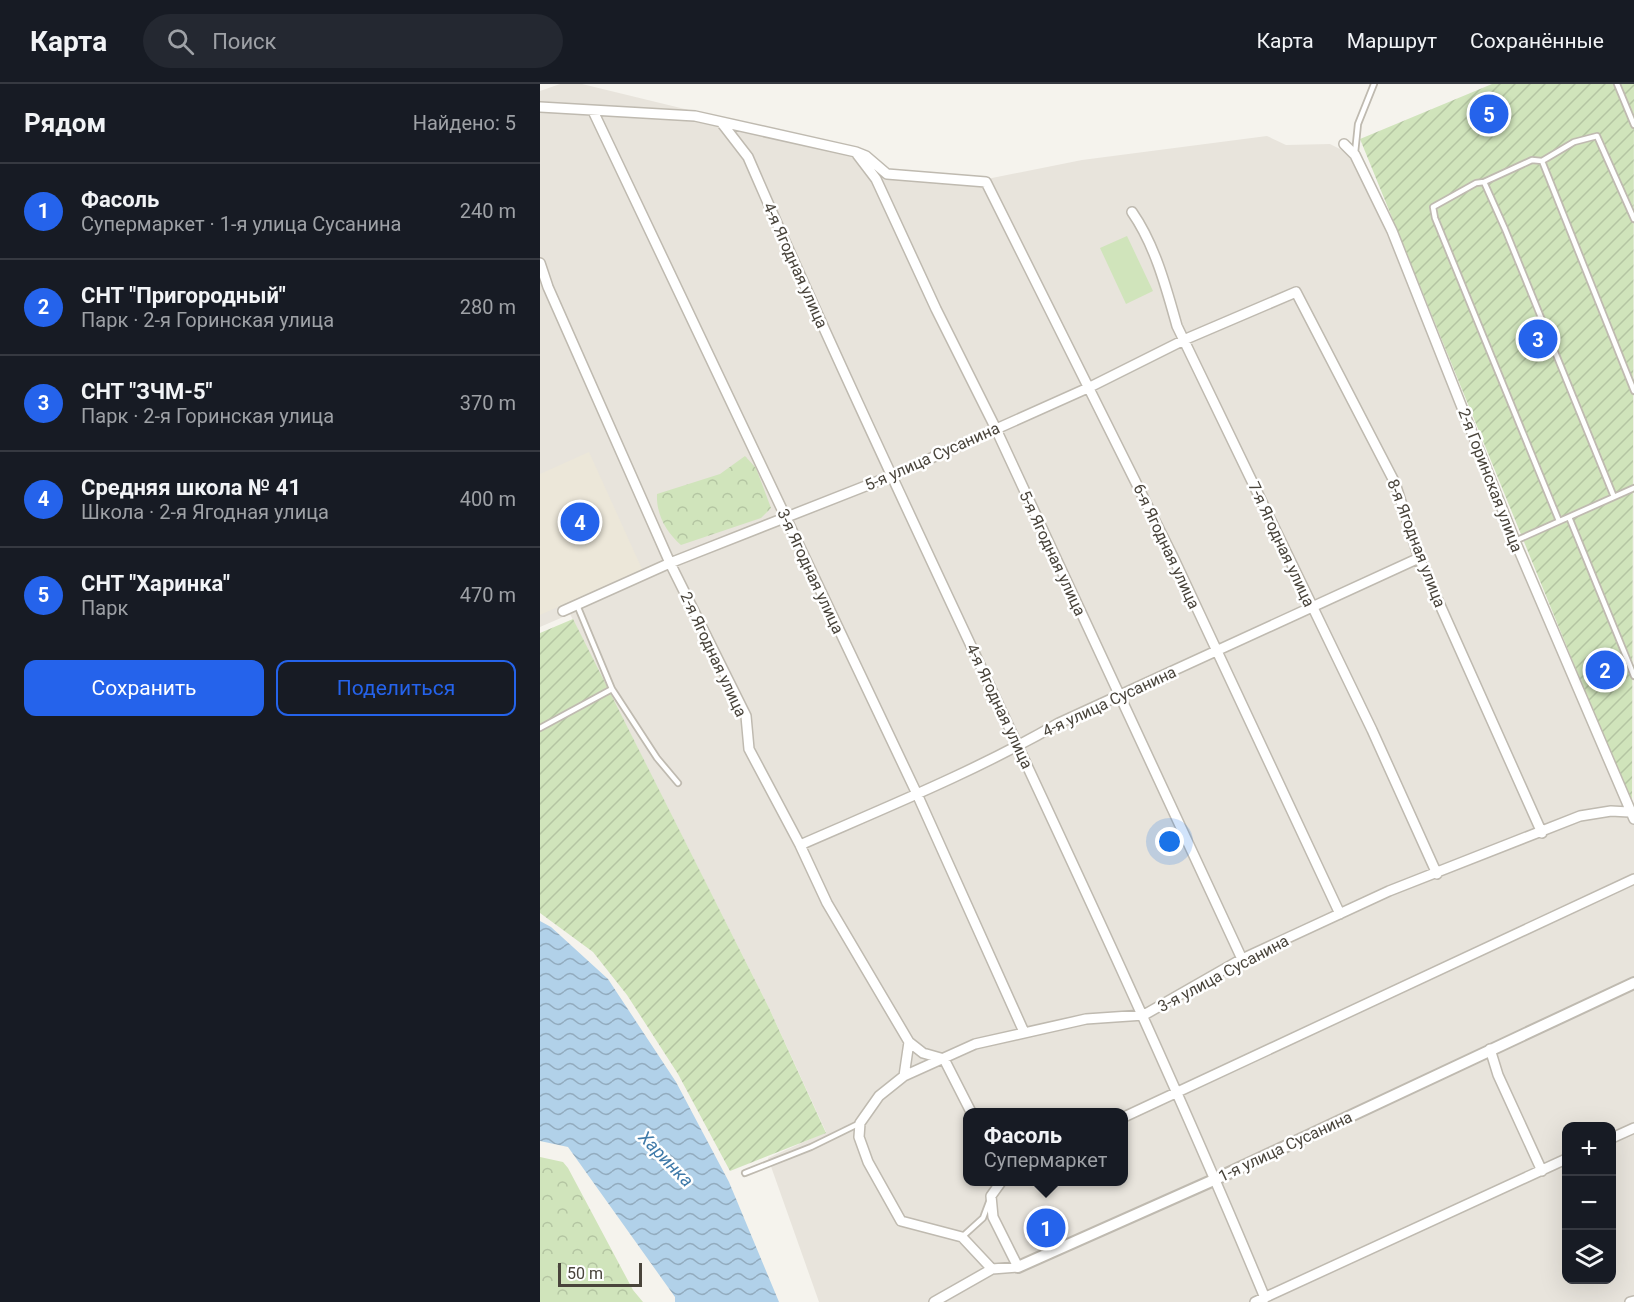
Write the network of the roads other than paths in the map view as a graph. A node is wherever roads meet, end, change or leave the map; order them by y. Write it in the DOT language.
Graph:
graph roads {
  1 [pos="1374,84"];
  2 [pos="1617,84"];
  3 [pos="540,107"];
  4 [pos="593,111"];
  5 [pos="721,122"];
  6 [pos="1634,125"];
  7 [pos="1344,144"];
  8 [pos="856,152"];
  9 [pos="1355,155"];
  10 [pos="1542,161"];
  11 [pos="1484,182"];
  12 [pos="1132,212"];
  13 [pos="1634,219"];
  14 [pos="540,262"];
  15 [pos="1296,292"];
  16 [pos="1186,339"];
  17 [pos="1089,387"];
  18 [pos="1634,391"];
  19 [pos="995,427"];
  20 [pos="891,476"];
  21 [pos="1634,488"];
  22 [pos="1614,497"];
  23 [pos="1569,517"];
  24 [pos="786,518"];
  25 [pos="1559,521"];
  26 [pos="1515,542"];
  27 [pos="1419,558"];
  28 [pos="670,563"];
  29 [pos="577,605"];
  30 [pos="1311,607"];
  31 [pos="563,611"];
  32 [pos="1216,651"];
  33 [pos="1634,676"];
  34 [pos="612,689"];
  35 [pos="1119,697"];
  36 [pos="540,728"];
  37 [pos="1020,746"];
  38 [pos="678,783"];
  39 [pos="917,794"];
  40 [pos="1631,815"];
  41 [pos="1542,833"];
  42 [pos="800,845"];
  43 [pos="1437,874"];
  44 [pos="1634,879"];
  45 [pos="1340,914"];
  46 [pos="1242,959"];
  47 [pos="1634,983"];
  48 [pos="1143,1015"];
  49 [pos="1024,1032"];
  50 [pos="909,1042"];
  51 [pos="1490,1049"];
  52 [pos="944,1059"];
  53 [pos="904,1076"];
  54 [pos="1175,1092"];
  55 [pos="968,1108"];
  56 [pos="1128,1115"];
  57 [pos="860,1123"];
  58 [pos="1634,1128"];
  59 [pos="1616,1136"];
  60 [pos="1562,1161"];
  61 [pos="1542,1171"];
  62 [pos="745,1173"];
  63 [pos="1216,1179"];
  64 [pos="998,1186"];
  65 [pos="991,1196"];
  66 [pos="962,1237"];
  67 [pos="1018,1267"];
  68 [pos="992,1269"];
  69 [pos="1260,1300"];
  70 [pos="934,1302"];
  1 -- 9 [label="lane"];
  2 -- 6 [label="lane"];
  3 -- 4 [label="street"];
  4 -- 5 [label="street"];
  4 -- 24 [label="street, 3-я Ягодная улица"];
  5 -- 8 [label="street"];
  5 -- 20 [label="street, 4-я Ягодная улица"];
  7 -- 9 [label="street, 2-я Горинская улица"];
  8 -- 17 [label="street, 6-я Ягодная улица"];
  8 -- 19 [label="street, 5-я Ягодная улица"];
  9 -- 26 [label="street, 2-я Горинская улица"];
  10 -- 11 [label="lane"];
  10 -- 13 [label="lane"];
  10 -- 18 [label="lane"];
  11 -- 22 [label="lane"];
  11 -- 25 [label="lane"];
  12 -- 16 [label="street, 7-я Ягодная улица"];
  14 -- 28 [label="street, 2-я Ягодная улица"];
  15 -- 16 [label="street, 5-я улица Сусанина"];
  15 -- 27 [label="street, 8-я Ягодная улица"];
  16 -- 17 [label="street, 5-я улица Сусанина"];
  16 -- 30 [label="street, 7-я Ягодная улица"];
  17 -- 19 [label="street, 5-я улица Сусанина"];
  17 -- 32 [label="street, 6-я Ягодная улица"];
  19 -- 20 [label="street, 5-я улица Сусанина"];
  19 -- 35 [label="street, 5-я Ягодная улица"];
  20 -- 24 [label="street, 5-я улица Сусанина"];
  20 -- 37 [label="street, 4-я Ягодная улица"];
  21 -- 22 [label="lane"];
  22 -- 23 [label="lane"];
  23 -- 25 [label="lane"];
  23 -- 33 [label="lane"];
  24 -- 28 [label="street, 5-я улица Сусанина"];
  24 -- 39 [label="street, 3-я Ягодная улица"];
  25 -- 26 [label="lane"];
  26 -- 40 [label="street, 2-я Горинская улица"];
  27 -- 30 [label="street, 4-я улица Сусанина"];
  27 -- 41 [label="street, 8-я Ягодная улица"];
  28 -- 29 [label="street, 5-я улица Сусанина"];
  28 -- 42 [label="street, 2-я Ягодная улица"];
  29 -- 31 [label="street, 5-я улица Сусанина"];
  29 -- 34 [label="lane"];
  30 -- 32 [label="street, 4-я улица Сусанина"];
  30 -- 43 [label="street, 7-я Ягодная улица"];
  32 -- 35 [label="street, 4-я улица Сусанина"];
  32 -- 45 [label="street, 6-я Ягодная улица"];
  34 -- 36 [label="lane"];
  34 -- 38 [label="lane"];
  35 -- 37 [label="street, 4-я улица Сусанина"];
  35 -- 46 [label="street, 5-я Ягодная улица"];
  37 -- 39 [label="street, 4-я улица Сусанина"];
  37 -- 48 [label="street, 4-я Ягодная улица"];
  39 -- 42 [label="street, 4-я улица Сусанина"];
  39 -- 49 [label="street, 3-я Ягодная улица"];
  40 -- 41 [label="street, 3-я улица Сусанина"];
  41 -- 43 [label="street, 3-я улица Сусанина"];
  42 -- 50 [label="street, 2-я Ягодная улица"];
  43 -- 45 [label="street, 3-я улица Сусанина"];
  44 -- 54 [label="street"];
  45 -- 46 [label="street, 3-я улица Сусанина"];
  46 -- 48 [label="street, 3-я улица Сусанина"];
  47 -- 51 [label="street, 1-я улица Сусанина"];
  48 -- 49 [label="street, 3-я улица Сусанина"];
  48 -- 54 [label="street, 4-я Ягодная улица"];
  49 -- 52 [label="street, 3-я улица Сусанина"];
  50 -- 52 [label="street"];
  50 -- 53 [label="street"];
  51 -- 61 [label="street"];
  51 -- 63 [label="street, 1-я улица Сусанина"];
  52 -- 53 [label="street, 3-я улица Сусанина"];
  52 -- 55 [label="street"];
  53 -- 57 [label="street, 3-я улица Сусанина"];
  54 -- 56 [label="street"];
  54 -- 63 [label="street, 4-я Ягодная улица"];
  57 -- 62 [label="lane"];
  57 -- 66 [label="street"];
  58 -- 59 [label="street"];
  60 -- 61 [label="street"];
  61 -- 69 [label="street"];
  63 -- 67 [label="street, 1-я улица Сусанина"];
  63 -- 69 [label="street, 4-я Ягодная улица"];
  64 -- 65 [label="street"];
  65 -- 66 [label="lane"];
  65 -- 67 [label="street"];
  66 -- 68 [label="street"];
  67 -- 68 [label="street, 1-я улица Сусанина"];
  68 -- 70 [label="street, 1-я улица Сусанина"];
}
